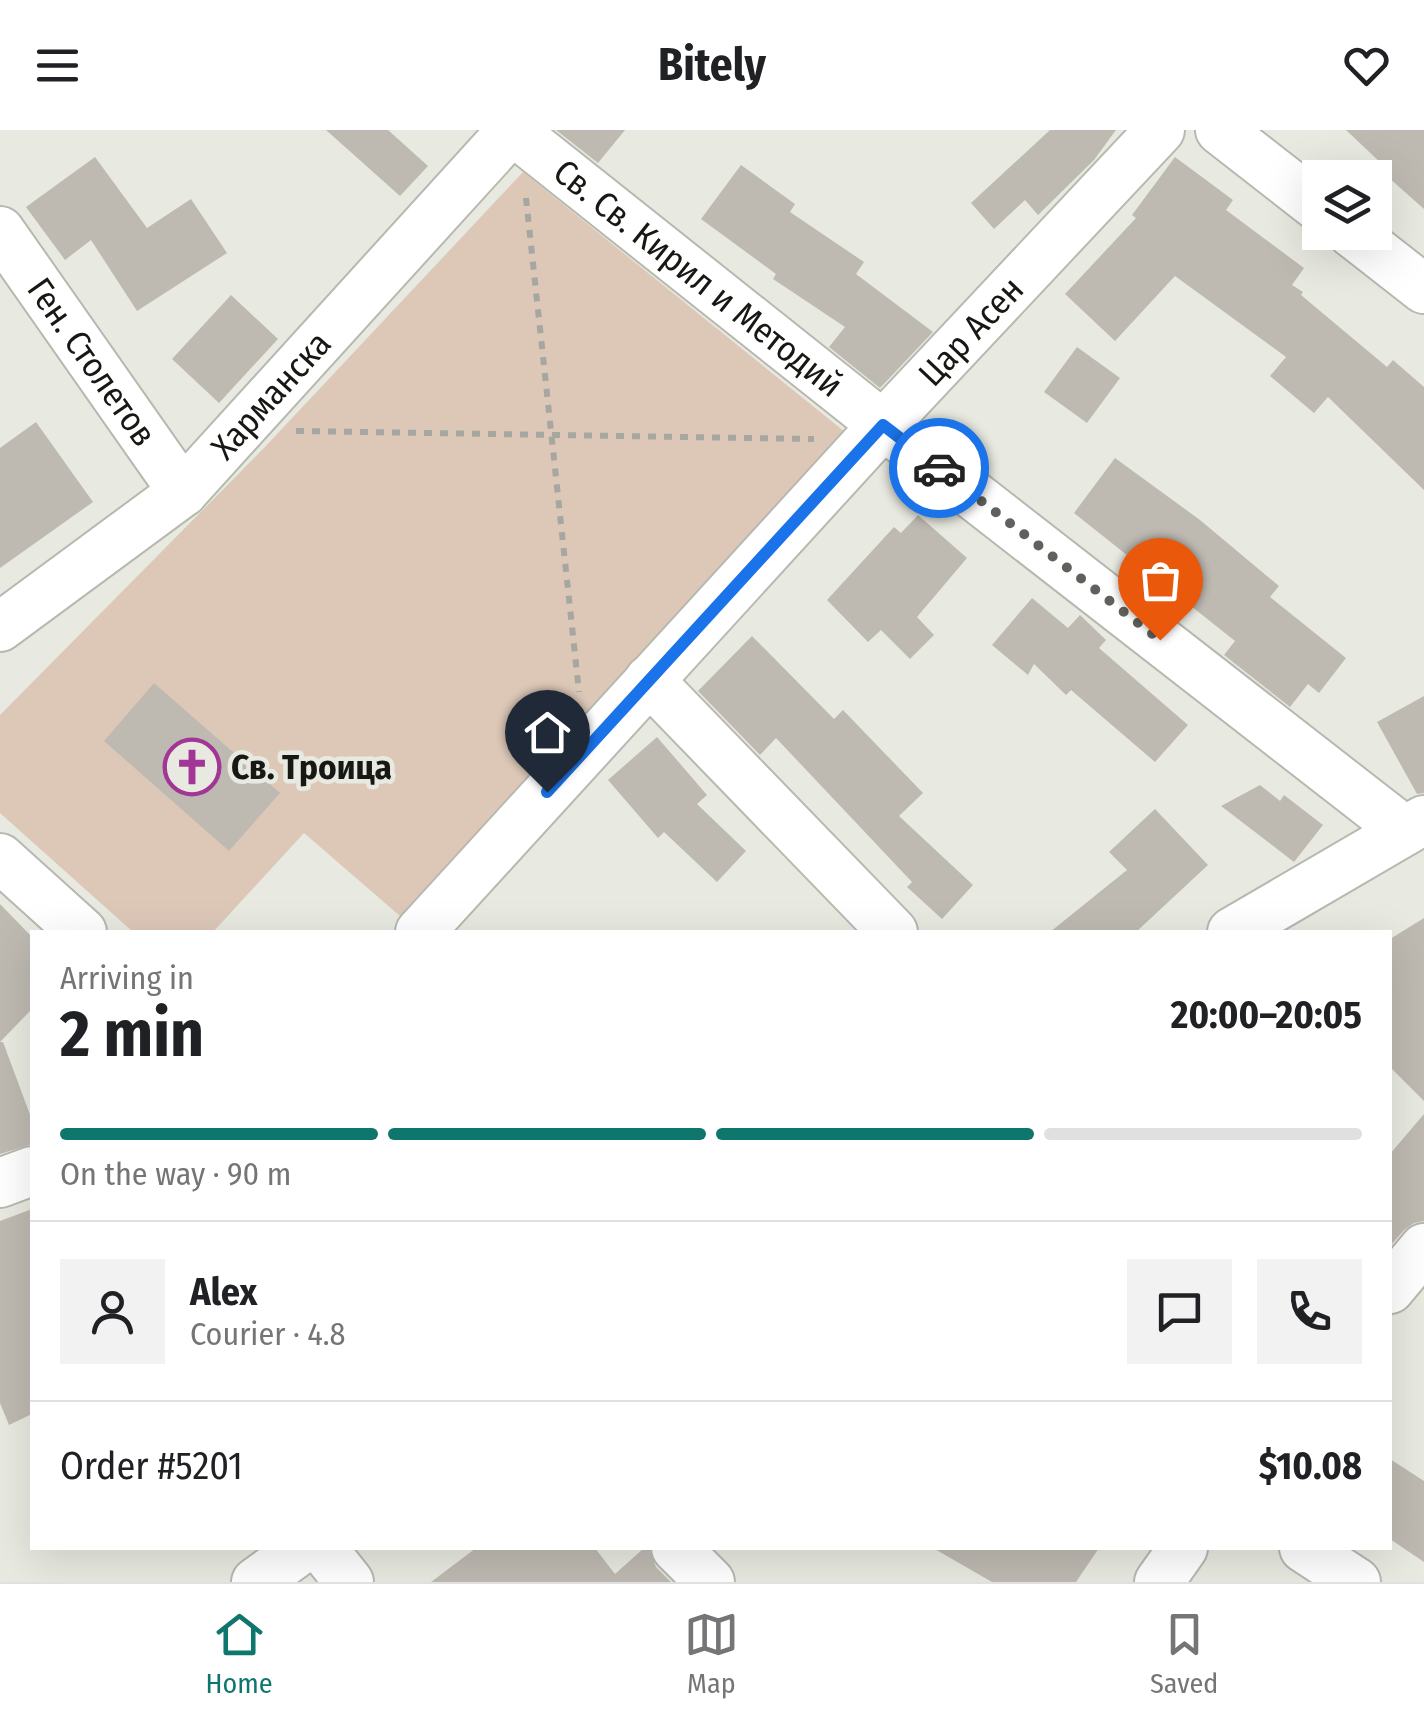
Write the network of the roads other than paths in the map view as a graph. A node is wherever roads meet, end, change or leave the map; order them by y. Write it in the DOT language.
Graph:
graph roads {
  1 [pos="512,130"];
  2 [pos="1160,130"];
  3 [pos="1220,130"];
  4 [pos="1302,194"];
  5 [pos="0,231"];
  6 [pos="1374,250"];
  7 [pos="1424,289"];
  8 [pos="883,425"];
  9 [pos="183,492"];
  10 [pos="0,627"];
  11 [pos="649,680"];
  12 [pos="1414,825"];
  13 [pos="0,858"];
  14 [pos="80,930"];
  15 [pos="422,930"];
  16 [pos="892,930"];
  17 [pos="1235,930"];
  18 [pos="30,1173"];
  19 [pos="0,1183"];
  20 [pos="1424,1248"];
  21 [pos="1392,1287"];
  22 [pos="299,1550"];
  23 [pos="324,1550"];
  24 [pos="678,1550"];
  25 [pos="1182,1550"];
  26 [pos="1307,1550"];
  27 [pos="256,1582"];
  28 [pos="349,1582"];
  29 [pos="710,1582"];
  30 [pos="1159,1582"];
  31 [pos="1356,1582"];
  1 -- 8 [label="street, Св. Св. Кирил и Методий"];
  1 -- 9 [label="street, Харманска"];
  2 -- 8 [label="street, Цар Асен"];
  3 -- 4 [label="street"];
  5 -- 9 [label="street, Ген. Столетов"];
  6 -- 7 [label="street"];
  8 -- 11 [label="street, Цар Асен"];
  8 -- 12 [label="street, Св. Св. Кирил и Методий"];
  9 -- 10 [label="street, Харманска"];
  11 -- 15 [label="street, Цар Асен"];
  11 -- 16 [label="street"];
  12 -- 17 [label="street"];
  13 -- 14 [label="street"];
  18 -- 19 [label="street"];
  20 -- 21 [label="street"];
  22 -- 27 [label="street"];
  23 -- 28 [label="street"];
  24 -- 29 [label="street"];
  25 -- 30 [label="street"];
  26 -- 31 [label="street"];
}
